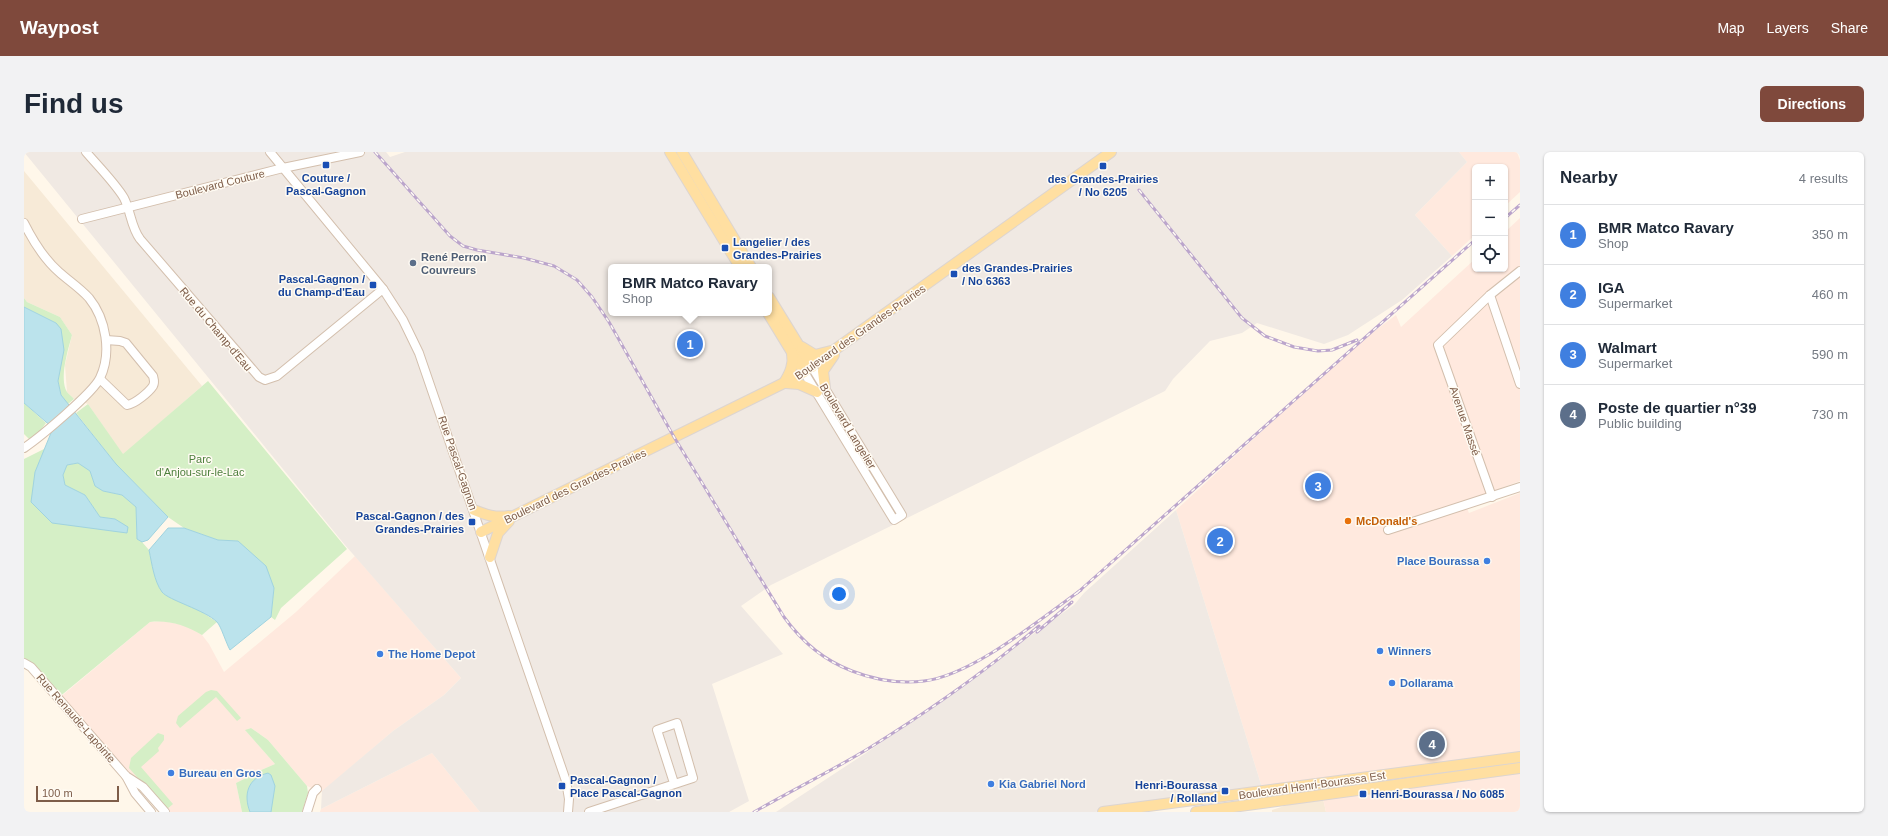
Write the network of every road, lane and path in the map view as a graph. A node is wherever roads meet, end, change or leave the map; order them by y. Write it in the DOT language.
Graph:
graph roads {
  1 [pos="86,152"];
  2 [pos="270,152"];
  3 [pos="360,152"];
  4 [pos="670,152"];
  5 [pos="682,152"];
  6 [pos="1111,152"];
  7 [pos="283,168"];
  8 [pos="128,208"];
  9 [pos="82,219"];
  10 [pos="24,223"];
  11 [pos="738,264"];
  12 [pos="749,264"];
  13 [pos="1520,270"];
  14 [pos="383,289"];
  15 [pos="1490,295"];
  16 [pos="772,302"];
  17 [pos="770,316"];
  18 [pos="794,338"];
  19 [pos="106,340"];
  20 [pos="842,346"];
  21 [pos="792,353"];
  22 [pos="808,370"];
  23 [pos="100,379"];
  24 [pos="784,383"];
  25 [pos="1520,384"];
  26 [pos="821,390"];
  27 [pos="24,448"];
  28 [pos="1520,487"];
  29 [pos="1492,497"];
  30 [pos="474,510"];
  31 [pos="515,515"];
  32 [pos="1388,530"];
  33 [pos="481,532"];
  34 [pos="490,556"];
  35 [pos="24,663"];
  36 [pos="1520,757"];
  37 [pos="1520,768"];
  38 [pos="126,776"];
  39 [pos="674,783"];
  40 [pos="317,789"];
  41 [pos="1209,798"];
  42 [pos="1120,811"];
  43 [pos="1213,811"];
  44 [pos="151,812"];
  45 [pos="165,812"];
  46 [pos="307,812"];
  47 [pos="568,812"];
  48 [pos="573,812"];
  49 [pos="589,812"];
  50 [pos="1103,812"];
  51 [pos="1196,812"];
  1 -- 8 [label="street, Rue du Champ-d'Eau"];
  2 -- 7 [label="street, Rue Pascal-Gagnon"];
  3 -- 7 [label="street, Boulevard Couture"];
  4 -- 11 [label="main road"];
  5 -- 12 [label="main road"];
  6 -- 20 [label="main road, Boulevard des Grandes-Prairies"];
  7 -- 8 [label="street, Boulevard Couture"];
  7 -- 14 [label="street, Rue Pascal-Gagnon"];
  8 -- 9 [label="street, Boulevard Couture"];
  8 -- 14 [label="street, Rue du Champ-d'Eau"];
  10 -- 19 [label="street"];
  13 -- 15 [label="street"];
  14 -- 30 [label="street, Rue Pascal-Gagnon"];
  15 -- 25 [label="street"];
  15 -- 29 [label="street, Avenue Massé"];
  16 -- 18 [label="main road, Boulevard Langelier"];
  17 -- 21 [label="main road, Boulevard Langelier"];
  18 -- 20 [label="main road"];
  18 -- 22 [label="main road, Boulevard Langelier"];
  19 -- 23 [label="street"];
  19 -- 23 [label="street"];
  20 -- 22 [label="main road, Boulevard des Grandes-Prairies"];
  20 -- 26 [label="main road"];
  21 -- 22 [label="main road, Boulevard Langelier"];
  21 -- 24 [label="main road"];
  22 -- 24 [label="main road, Boulevard des Grandes-Prairies"];
  22 -- 26 [label="street, Boulevard Langelier"];
  23 -- 27 [label="street"];
  24 -- 26 [label="main road"];
  24 -- 31 [label="main road, Boulevard des Grandes-Prairies"];
  26 -- 26 [label="street, Boulevard Langelier"];
  28 -- 29 [label="street"];
  29 -- 32 [label="street"];
  30 -- 31 [label="main road"];
  30 -- 33 [label="street, Rue Pascal-Gagnon"];
  31 -- 33 [label="main road, Boulevard des Grandes-Prairies"];
  31 -- 34 [label="main road"];
  33 -- 34 [label="street, Rue Pascal-Gagnon"];
  34 -- 47 [label="street, Rue Pascal-Gagnon"];
  35 -- 38 [label="street, Rue Renaude-Lapointe"];
  36 -- 41 [label="main road, Boulevard Henri-Bourassa Est"];
  37 -- 43 [label="main road, Boulevard Henri-Bourassa Est"];
  38 -- 44 [label="street, Rue Renaude-Lapointe"];
  38 -- 45 [label="street, Rue Renaude-Lapointe"];
  39 -- 39 [label="street"];
  39 -- 49 [label="street"];
  40 -- 46 [label="street"];
  41 -- 42 [label="main road, Boulevard Henri-Bourassa Est"];
  41 -- 43 [label="street"];
  42 -- 50 [label="main road, Boulevard Henri-Bourassa Est"];
  43 -- 51 [label="main road, Boulevard Henri-Bourassa Est"];
  47 -- 48 [label="street"];
}
